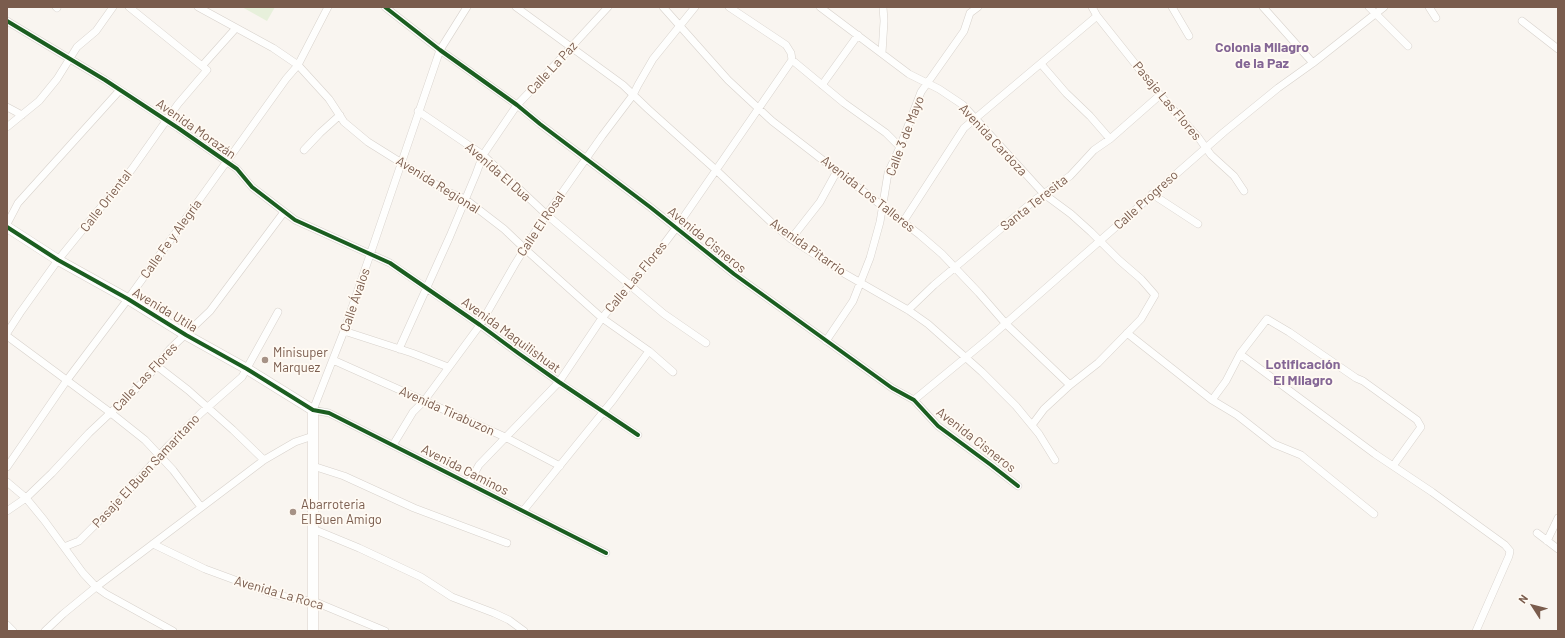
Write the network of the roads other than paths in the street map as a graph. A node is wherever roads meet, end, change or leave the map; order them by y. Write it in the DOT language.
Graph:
graph roads {
  1 [pos="113,7"];
  2 [pos="128,7"];
  3 [pos="198,7"];
  4 [pos="328,7"];
  5 [pos="385,7"];
  6 [pos="467,7"];
  7 [pos="516,7"];
  8 [pos="608,7"];
  9 [pos="663,7"];
  10 [pos="695,7"];
  11 [pos="729,7"];
  12 [pos="883,7"];
  13 [pos="978,7"];
  14 [pos="1094,7"];
  15 [pos="1172,7"];
  16 [pos="1263,7"];
  17 [pos="1369,7"];
  18 [pos="1384,7"];
  19 [pos="1429,7"];
  20 [pos="822,8"];
  21 [pos="207,9"];
  22 [pos="971,10"];
  23 [pos="1375,14"];
  24 [pos="1097,16"];
  25 [pos="1436,18"];
  26 [pos="7,21"];
  27 [pos="1522,21"];
  28 [pos="679,25"];
  29 [pos="236,28"];
  30 [pos="858,35"];
  31 [pos="1189,36"];
  32 [pos="1408,46"];
  33 [pos="571,47"];
  34 [pos="1558,49"];
  35 [pos="440,50"];
  36 [pos="882,53"];
  37 [pos="70,59"];
  38 [pos="792,60"];
  39 [pos="1313,63"];
  40 [pos="1041,64"];
  41 [pos="298,65"];
  42 [pos="205,68"];
  43 [pos="928,83"];
  44 [pos="822,85"];
  45 [pos="120,90"];
  46 [pos="634,95"];
  47 [pos="1160,95"];
  48 [pos="517,105"];
  49 [pos="7,107"];
  50 [pos="759,108"];
  51 [pos="418,112"];
  52 [pos="340,115"];
  53 [pos="22,116"];
  54 [pos="975,119"];
  55 [pos="166,120"];
  56 [pos="7,127"];
  57 [pos="1110,139"];
  58 [pos="900,147"];
  59 [pos="1206,148"];
  60 [pos="304,150"];
  61 [pos="482,155"];
  62 [pos="586,159"];
  63 [pos="226,162"];
  64 [pos="402,163"];
  65 [pos="716,170"];
  66 [pos="837,171"];
  67 [pos="1244,191"];
  68 [pos="1044,194"];
  69 [pos="1152,194"];
  70 [pos="466,199"];
  71 [pos="882,207"];
  72 [pos="284,212"];
  73 [pos="547,215"];
  74 [pos="903,222"];
  75 [pos="1198,224"];
  76 [pos="7,226"];
  77 [pos="676,228"];
  78 [pos="792,239"];
  79 [pos="1100,241"];
  80 [pos="525,250"];
  81 [pos="371,254"];
  82 [pos="58,260"];
  83 [pos="954,267"];
  84 [pos="860,283"];
  85 [pos="630,284"];
  86 [pos="427,288"];
  87 [pos="128,299"];
  88 [pos="908,310"];
  89 [pos="278,312"];
  90 [pos="602,318"];
  91 [pos="1006,324"];
  92 [pos="480,325"];
  93 [pos="344,331"];
  94 [pos="1127,333"];
  95 [pos="7,335"];
  96 [pos="186,335"];
  97 [pos="826,341"];
  98 [pos="706,343"];
  99 [pos="399,349"];
  100 [pos="649,351"];
  101 [pos="1240,354"];
  102 [pos="966,357"];
  103 [pos="333,360"];
  104 [pos="158,366"];
  105 [pos="448,368"];
  106 [pos="247,369"];
  107 [pos="673,372"];
  108 [pos="67,380"];
  109 [pos="559,382"];
  110 [pos="1070,385"];
  111 [pos="424,400"];
  112 [pos="914,400"];
  113 [pos="1212,400"];
  114 [pos="207,407"];
  115 [pos="313,410"];
  116 [pos="604,412"];
  117 [pos="111,413"];
  118 [pos="1032,425"];
  119 [pos="638,435"];
  120 [pos="313,436"];
  121 [pos="505,437"];
  122 [pos="392,445"];
  123 [pos="159,456"];
  124 [pos="264,460"];
  125 [pos="1055,460"];
  126 [pos="313,466"];
  127 [pos="560,466"];
  128 [pos="1393,466"];
  129 [pos="7,467"];
  130 [pos="7,482"];
  131 [pos="469,483"];
  132 [pos="1018,486"];
  133 [pos="26,498"];
  134 [pos="201,507"];
  135 [pos="7,511"];
  136 [pos="524,511"];
  137 [pos="1374,514"];
  138 [pos="1558,518"];
  139 [pos="313,529"];
  140 [pos="1537,533"];
  141 [pos="1547,541"];
  142 [pos="507,543"];
  143 [pos="153,544"];
  144 [pos="64,547"];
  145 [pos="1558,549"];
  146 [pos="606,553"];
  147 [pos="96,587"];
  148 [pos="313,601"];
  149 [pos="7,625"];
  150 [pos="13,631"];
  151 [pos="45,631"];
  152 [pos="173,631"];
  153 [pos="313,631"];
  154 [pos="385,631"];
  155 [pos="524,631"];
  156 [pos="1476,631"];
  1 -- 37 [label="street"];
  2 -- 42 [label="street"];
  3 -- 21 [label="street, Avenida Regional"];
  4 -- 41 [label="street, Calle Fe y Alegría"];
  5 -- 35 [label="street, Avenida Cisneros"];
  6 -- 35 [label="street, Calle Ávalos"];
  7 -- 33 [label="street, Avenida Pitarrio"];
  8 -- 33 [label="street, Calle La Paz"];
  9 -- 28 [label="street, Avenida Los Talleres"];
  10 -- 28 [label="street, Calle El Rosal"];
  11 -- 38 [label="street"];
  12 -- 36 [label="street"];
  13 -- 22 [label="street, Calle 3 de Mayo"];
  14 -- 24 [label="street, Pasaje Las Flores"];
  15 -- 31 [label="street"];
  16 -- 39 [label="street"];
  17 -- 23 [label="street"];
  18 -- 23 [label="street, Calle Progreso"];
  19 -- 25 [label="street"];
  20 -- 30 [label="street, Avenida Cardoza"];
  21 -- 29 [label="street, Avenida Regional"];
  22 -- 43 [label="street, Calle 3 de Mayo"];
  23 -- 32 [label="street"];
  23 -- 39 [label="street, Calle Progreso"];
  24 -- 40 [label="street"];
  24 -- 47 [label="street, Pasaje Las Flores"];
  26 -- 37 [label="street, Avenida Morazán"];
  27 -- 34 [label="street"];
  28 -- 46 [label="street, Calle El Rosal"];
  28 -- 50 [label="street, Avenida Los Talleres"];
  29 -- 41 [label="street, Avenida Regional"];
  29 -- 42 [label="street, Calle Oriental"];
  30 -- 36 [label="street, Avenida Cardoza"];
  30 -- 44 [label="street"];
  33 -- 46 [label="street, Avenida Pitarrio"];
  33 -- 48 [label="street, Calle La Paz"];
  35 -- 48 [label="street, Avenida Cisneros"];
  35 -- 51 [label="street, Calle Ávalos"];
  36 -- 43 [label="street, Avenida Cardoza"];
  37 -- 45 [label="street, Avenida Morazán"];
  37 -- 53 [label="street"];
  38 -- 44 [label="street"];
  38 -- 50 [label="street, Calle Las Flores"];
  39 -- 59 [label="street, Calle Progreso"];
  40 -- 54 [label="street"];
  40 -- 57 [label="street"];
  41 -- 52 [label="street, Avenida Regional"];
  41 -- 63 [label="street, Calle Fe y Alegría"];
  42 -- 55 [label="street, Calle Oriental"];
  43 -- 54 [label="street, Avenida Cardoza"];
  43 -- 58 [label="street, Calle 3 de Mayo"];
  44 -- 58 [label="street"];
  45 -- 55 [label="street, Avenida Morazán"];
  45 -- 76 [label="street"];
  46 -- 62 [label="street, Calle El Rosal"];
  46 -- 65 [label="street, Avenida Pitarrio"];
  47 -- 57 [label="street, Santa Teresita"];
  47 -- 59 [label="street, Pasaje Las Flores"];
  48 -- 61 [label="street, Calle La Paz"];
  48 -- 62 [label="street, Avenida Cisneros"];
  49 -- 53 [label="street"];
  50 -- 65 [label="street, Calle Las Flores"];
  50 -- 66 [label="street, Avenida Los Talleres"];
  51 -- 61 [label="street, Avenida El Dua"];
  51 -- 64 [label="street, Calle Ávalos"];
  52 -- 60 [label="street"];
  52 -- 64 [label="street, Avenida Regional"];
  53 -- 56 [label="street"];
  54 -- 68 [label="street, Avenida Cardoza"];
  54 -- 74 [label="street"];
  55 -- 63 [label="street, Avenida Morazán"];
  55 -- 82 [label="street, Calle Oriental"];
  57 -- 68 [label="street, Santa Teresita"];
  58 -- 71 [label="street, Calle 3 de Mayo"];
  59 -- 67 [label="street, Pasaje Las Flores"];
  59 -- 69 [label="street, Calle Progreso"];
  61 -- 70 [label="street, Calle La Paz"];
  61 -- 73 [label="street, Avenida El Dua"];
  62 -- 73 [label="street, Calle El Rosal"];
  62 -- 77 [label="street, Avenida Cisneros"];
  63 -- 72 [label="street, Avenida Morazán"];
  63 -- 87 [label="street, Calle Fe y Alegría"];
  64 -- 70 [label="street, Avenida Regional"];
  64 -- 81 [label="street, Calle Ávalos"];
  65 -- 77 [label="street, Calle Las Flores"];
  65 -- 78 [label="street, Avenida Pitarrio"];
  66 -- 71 [label="street, Avenida Los Talleres"];
  66 -- 78 [label="street"];
  68 -- 79 [label="street, Avenida Cardoza"];
  68 -- 83 [label="street, Santa Teresita"];
  69 -- 75 [label="street"];
  69 -- 79 [label="street, Calle Progreso"];
  70 -- 80 [label="street, Avenida Regional"];
  70 -- 86 [label="street, Calle La Paz"];
  71 -- 74 [label="street, Avenida Los Talleres"];
  71 -- 84 [label="street, Calle 3 de Mayo"];
  72 -- 81 [label="street, Avenida Morazán"];
  72 -- 96 [label="street, Calle Las Flores"];
  73 -- 80 [label="street, Calle El Rosal"];
  73 -- 85 [label="street, Avenida El Dua"];
  74 -- 83 [label="street, Avenida Los Talleres"];
  76 -- 82 [label="street, Avenida Utila"];
  77 -- 85 [label="street, Calle Las Flores"];
  77 -- 97 [label="street, Avenida Cisneros"];
  78 -- 84 [label="street, Avenida Pitarrio"];
  79 -- 91 [label="street, Calle Progreso"];
  79 -- 94 [label="street, Avenida Cardoza"];
  80 -- 90 [label="street, Avenida Regional"];
  80 -- 92 [label="street, Calle El Rosal"];
  81 -- 86 [label="street, Avenida Maquilishuat"];
  81 -- 93 [label="street, Calle Ávalos"];
  82 -- 87 [label="street, Avenida Utila"];
  82 -- 95 [label="street, Calle Oriental"];
  83 -- 88 [label="street, Santa Teresita"];
  83 -- 91 [label="street, Avenida Los Talleres"];
  84 -- 88 [label="street, Avenida Pitarrio"];
  84 -- 97 [label="street, Calle 3 de Mayo"];
  85 -- 90 [label="street, Calle Las Flores"];
  85 -- 98 [label="street, Avenida El Dua"];
  86 -- 92 [label="street, Avenida Maquilishuat"];
  86 -- 99 [label="street, Calle La Paz"];
  87 -- 96 [label="street, Avenida Utila"];
  87 -- 108 [label="street, Calle Fe y Alegría"];
  88 -- 102 [label="street, Avenida Pitarrio"];
  89 -- 106 [label="street, Pasaje El Buen Samaritano"];
  90 -- 100 [label="street, Avenida Regional"];
  90 -- 109 [label="street, Calle Las Flores"];
  91 -- 102 [label="street, Calle Progreso"];
  91 -- 110 [label="street, Avenida Los Talleres"];
  92 -- 105 [label="street, Calle El Rosal"];
  92 -- 109 [label="street, Avenida Maquilishuat"];
  93 -- 99 [label="street"];
  93 -- 103 [label="street, Calle Ávalos"];
  94 -- 110 [label="street"];
  94 -- 113 [label="street"];
  95 -- 108 [label="street"];
  96 -- 104 [label="street, Calle Las Flores"];
  96 -- 106 [label="street, Avenida Utila"];
  97 -- 112 [label="street, Avenida Cisneros"];
  99 -- 105 [label="street"];
  100 -- 107 [label="street, Avenida Regional"];
  100 -- 116 [label="street"];
  101 -- 113 [label="street"];
  101 -- 128 [label="street"];
  101 -- 128 [label="street"];
  102 -- 112 [label="street, Calle Progreso"];
  102 -- 118 [label="street, Avenida Pitarrio"];
  103 -- 111 [label="street, Avenida Tirabuzon"];
  103 -- 115 [label="street, Calle Ávalos"];
  104 -- 114 [label="street"];
  104 -- 117 [label="street, Calle Las Flores"];
  105 -- 111 [label="street, Calle El Rosal"];
  106 -- 114 [label="street, Pasaje El Buen Samaritano"];
  106 -- 115 [label="street, Avenida Utila"];
  108 -- 117 [label="street"];
  108 -- 129 [label="street, Calle Fe y Alegría"];
  109 -- 116 [label="street, Avenida Maquilishuat"];
  109 -- 121 [label="street, Calle Las Flores"];
  110 -- 118 [label="street"];
  111 -- 121 [label="street, Avenida Tirabuzon"];
  111 -- 122 [label="street, Calle El Rosal"];
  112 -- 132 [label="street, Avenida Cisneros"];
  113 -- 137 [label="street"];
  114 -- 123 [label="street, Pasaje El Buen Samaritano"];
  114 -- 124 [label="street"];
  115 -- 120 [label="street, Calle Ávalos"];
  115 -- 122 [label="street, Avenida Caminos"];
  116 -- 119 [label="street, Avenida Maquilishuat"];
  116 -- 127 [label="street"];
  117 -- 123 [label="street"];
  117 -- 133 [label="street, Calle Las Flores"];
  118 -- 125 [label="street, Avenida Pitarrio"];
  120 -- 124 [label="street"];
  120 -- 126 [label="street, Calle Ávalos"];
  121 -- 127 [label="street, Avenida Tirabuzon"];
  121 -- 131 [label="street, Calle Las Flores"];
  122 -- 131 [label="street, Avenida Caminos"];
  123 -- 134 [label="street"];
  123 -- 144 [label="street, Pasaje El Buen Samaritano"];
  124 -- 134 [label="street"];
  126 -- 139 [label="street, Calle Ávalos"];
  126 -- 142 [label="street"];
  127 -- 136 [label="street"];
  128 -- 156 [label="street"];
  130 -- 133 [label="street"];
  131 -- 136 [label="street, Avenida Caminos"];
  133 -- 135 [label="street, Calle Las Flores"];
  133 -- 144 [label="street"];
  134 -- 143 [label="street"];
  136 -- 146 [label="street, Avenida Caminos"];
  138 -- 141 [label="street"];
  139 -- 148 [label="street, Calle Ávalos"];
  139 -- 155 [label="street"];
  140 -- 141 [label="street"];
  141 -- 145 [label="street"];
  143 -- 147 [label="street"];
  143 -- 148 [label="street, Avenida La Roca"];
  144 -- 147 [label="street"];
  147 -- 151 [label="street"];
  147 -- 152 [label="street"];
  148 -- 153 [label="street, Calle Ávalos"];
  148 -- 154 [label="street, Avenida La Roca"];
  149 -- 150 [label="street"];
}
